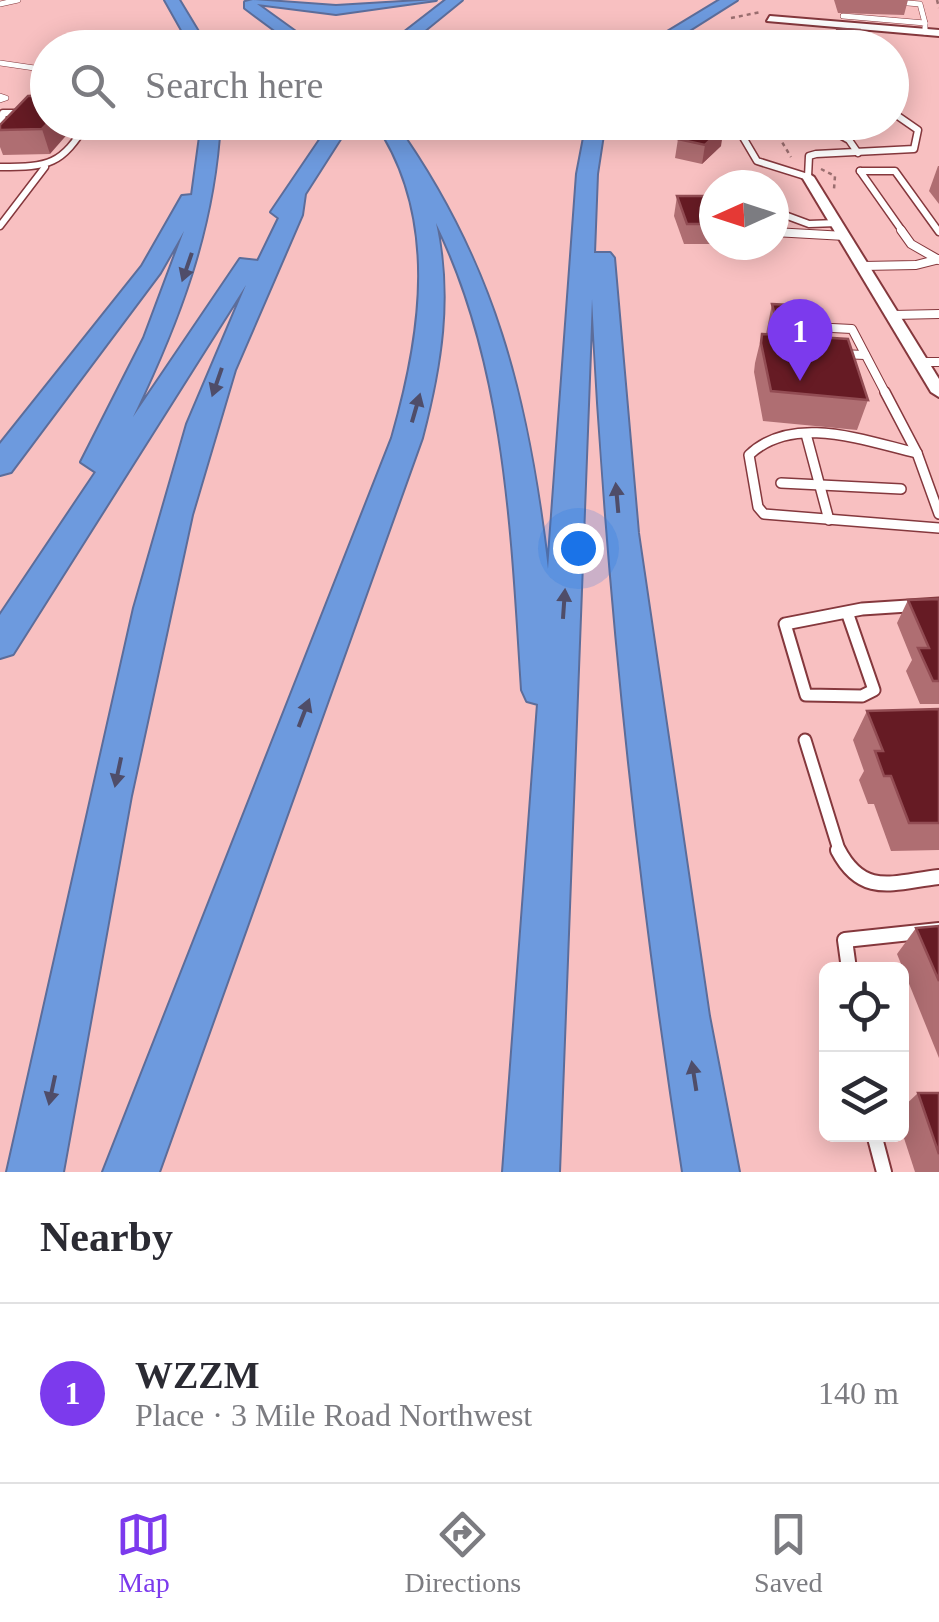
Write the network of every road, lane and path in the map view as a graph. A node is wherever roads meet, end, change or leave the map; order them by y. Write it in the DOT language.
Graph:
graph roads {
  1 [pos="18,0"];
  2 [pos="172,0"];
  3 [pos="242,0"];
  4 [pos="260,0"];
  5 [pos="429,0"];
  6 [pos="455,0"];
  7 [pos="730,0"];
  8 [pos="872,0"];
  9 [pos="937,0"];
  10 [pos="0,4"];
  11 [pos="939,8"];
  12 [pos="843,16"];
  13 [pos="770,19"];
  14 [pos="925,27"];
  15 [pos="190,30"];
  16 [pos="284,30"];
  17 [pos="416,30"];
  18 [pos="680,30"];
  19 [pos="939,33"];
  20 [pos="0,63"];
  21 [pos="30,67"];
  22 [pos="30,113"];
  23 [pos="909,124"];
  24 [pos="0,139"];
  25 [pos="77,140"];
  26 [pos="207,140"];
  27 [pos="210,140"];
  28 [pos="330,140"];
  29 [pos="396,140"];
  30 [pos="397,140"];
  31 [pos="593,140"];
  32 [pos="595,140"];
  33 [pos="747,140"];
  34 [pos="849,140"];
  35 [pos="858,153"];
  36 [pos="0,167"];
  37 [pos="45,167"];
  38 [pos="808,177"];
  39 [pos="295,195"];
  40 [pos="789,217"];
  41 [pos="0,226"];
  42 [pos="841,230"];
  43 [pos="939,232"];
  44 [pos="789,236"];
  45 [pos="939,259"];
  46 [pos="863,266"];
  47 [pos="939,314"];
  48 [pos="893,315"];
  49 [pos="865,355"];
  50 [pos="921,362"];
  51 [pos="939,362"];
  52 [pos="939,392"];
  53 [pos="806,434"];
  54 [pos="917,453"];
  55 [pos="0,464"];
  56 [pos="781,483"];
  57 [pos="820,484"];
  58 [pos="901,489"];
  59 [pos="939,514"];
  60 [pos="829,520"];
  61 [pos="939,528"];
  62 [pos="939,604"];
  63 [pos="846,612"];
  64 [pos="10,629"];
  65 [pos="805,740"];
  66 [pos="551,806"];
  67 [pos="939,877"];
  68 [pos="939,930"];
  69 [pos="848,962"];
  70 [pos="876,1142"];
  71 [pos="35,1172"];
  72 [pos="132,1172"];
  73 [pos="531,1172"];
  74 [pos="711,1172"];
  75 [pos="884,1172"];
  1 -- 10 [label="lane"];
  2 -- 15 [label="highway"];
  3 -- 16 [label="highway"];
  4 -- 5 [label="highway"];
  6 -- 17 [label="highway"];
  7 -- 18 [label="highway"];
  8 -- 14 [label="lane"];
  9 -- 11 [label="path"];
  12 -- 14 [label="lane"];
  13 -- 14 [label="street"];
  14 -- 19 [label="street"];
  20 -- 21 [label="lane"];
  22 -- 24 [label="lane"];
  23 -- 35 [label="lane"];
  25 -- 37 [label="lane"];
  26 -- 55 [label="highway"];
  27 -- 64 [label="highway, one-way"];
  28 -- 39 [label="highway"];
  72 -- 29 [label="highway, one-way"];
  30 -- 66 [label="highway"];
  66 -- 31 [label="highway, one-way"];
  74 -- 32 [label="highway, one-way"];
  33 -- 38 [label="lane"];
  34 -- 35 [label="lane"];
  35 -- 38 [label="lane"];
  36 -- 37 [label="lane"];
  37 -- 41 [label="lane"];
  38 -- 42 [label="street"];
  39 -- 64 [label="highway"];
  39 -- 71 [label="highway, one-way"];
  40 -- 42 [label="lane"];
  42 -- 44 [label="lane"];
  42 -- 46 [label="street"];
  43 -- 45 [label="lane"];
  45 -- 46 [label="lane"];
  46 -- 48 [label="street"];
  47 -- 48 [label="lane"];
  48 -- 50 [label="street"];
  49 -- 49 [label="lane"];
  49 -- 54 [label="lane"];
  50 -- 51 [label="lane"];
  50 -- 52 [label="street"];
  53 -- 54 [label="lane"];
  53 -- 57 [label="lane"];
  53 -- 60 [label="lane"];
  54 -- 59 [label="lane"];
  56 -- 57 [label="lane"];
  57 -- 58 [label="lane"];
  57 -- 60 [label="lane"];
  60 -- 61 [label="lane"];
  62 -- 63 [label="lane"];
  63 -- 63 [label="lane"];
  65 -- 67 [label="lane"];
  66 -- 73 [label="highway"];
  68 -- 69 [label="lane"];
  70 -- 75 [label="lane"];
}
